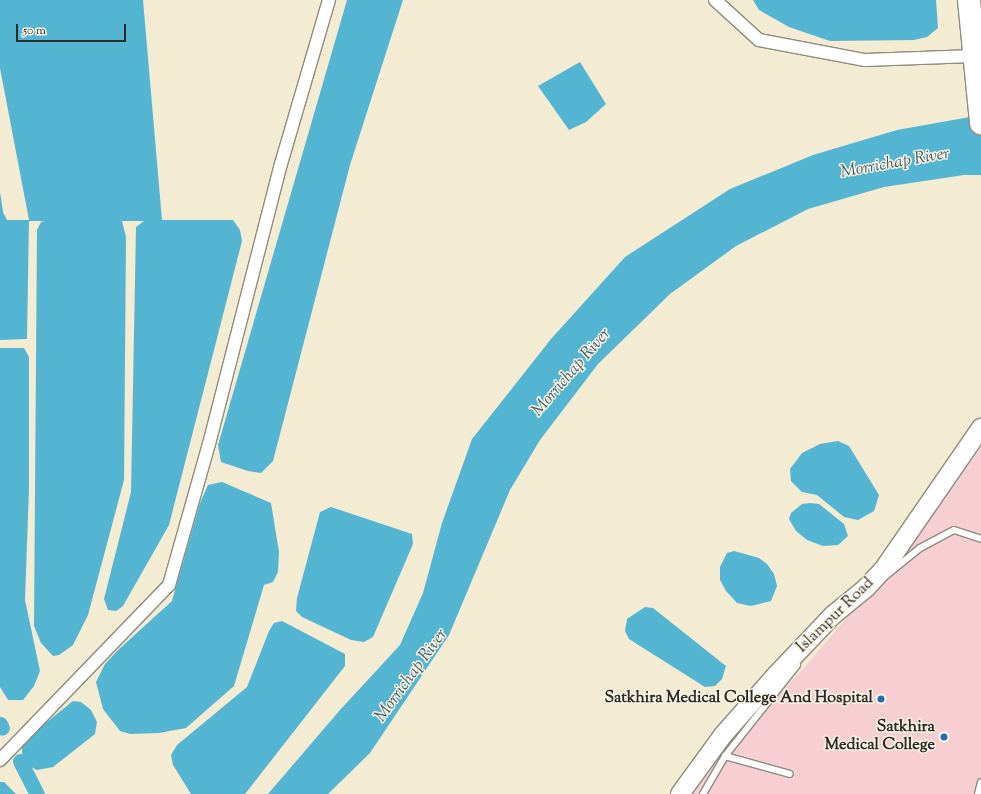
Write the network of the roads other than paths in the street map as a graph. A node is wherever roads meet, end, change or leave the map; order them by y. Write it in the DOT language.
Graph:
graph roads {
  1 [pos="329,0"];
  2 [pos="715,0"];
  3 [pos="969,0"];
  4 [pos="974,56"];
  5 [pos="978,87"];
  6 [pos="981,123"];
  7 [pos="981,428"];
  8 [pos="981,539"];
  9 [pos="725,756"];
  10 [pos="0,760"];
  11 [pos="790,774"];
  12 [pos="981,782"];
  13 [pos="680,794"];
  14 [pos="703,794"];
  15 [pos="978,794"];
  1 -- 10 [label="street"];
  2 -- 4 [label="street"];
  3 -- 4 [label="highway"];
  4 -- 5 [label="highway"];
  5 -- 6 [label="highway"];
  7 -- 13 [label="street, Islampur Road"];
  8 -- 9 [label="lane"];
  9 -- 11 [label="lane"];
  9 -- 14 [label="lane"];
  12 -- 15 [label="lane"];
}
